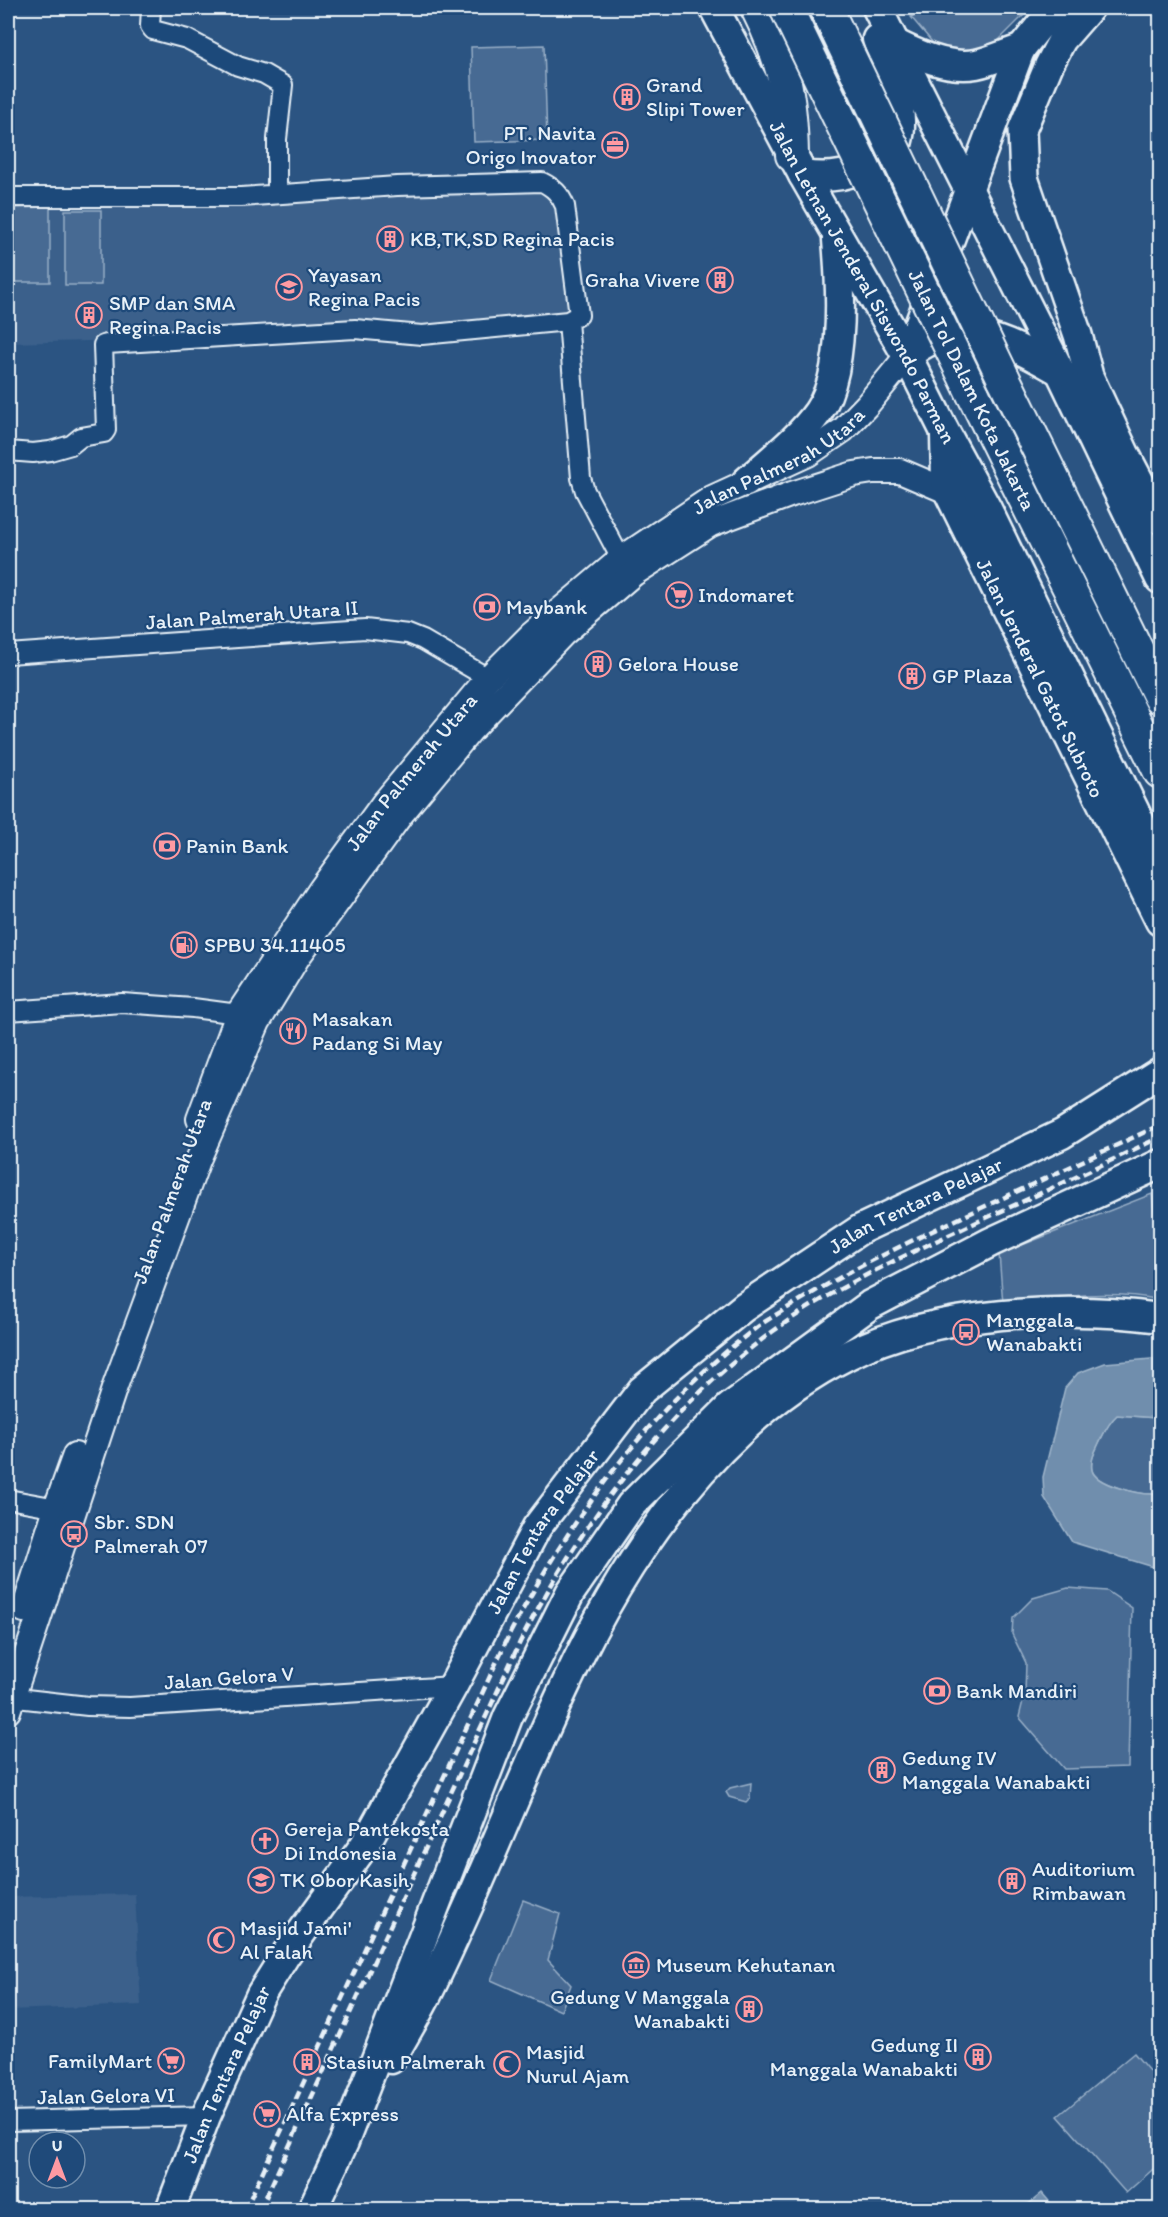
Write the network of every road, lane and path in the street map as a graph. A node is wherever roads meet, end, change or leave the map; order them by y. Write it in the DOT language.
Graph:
graph roads {
  1 [pos="151,8"];
  2 [pos="714,8"];
  3 [pos="757,8"];
  4 [pos="786,8"];
  5 [pos="825,8"];
  6 [pos="875,8"];
  7 [pos="1054,8"];
  8 [pos="1090,8"];
  9 [pos="894,43"];
  10 [pos="1021,49"];
  11 [pos="798,165"];
  12 [pos="969,189"];
  13 [pos="277,194"];
  14 [pos="8,197"];
  15 [pos="837,232"];
  16 [pos="568,321"];
  17 [pos="908,356"];
  18 [pos="1060,371"];
  19 [pos="1100,427"];
  20 [pos="944,430"];
  21 [pos="8,451"];
  22 [pos="746,482"];
  23 [pos="948,491"];
  24 [pos="987,509"];
  25 [pos="1150,528"];
  26 [pos="1011,556"];
  27 [pos="627,567"];
  28 [pos="1161,579"];
  29 [pos="8,654"];
  30 [pos="496,686"];
  31 [pos="1161,697"];
  32 [pos="1161,772"];
  33 [pos="1161,863"];
  34 [pos="1161,921"];
  35 [pos="8,1011"];
  36 [pos="248,1018"];
  37 [pos="1161,1072"];
  38 [pos="1161,1085"];
  39 [pos="1062,1134"];
  40 [pos="1161,1164"];
  41 [pos="1161,1318"];
  42 [pos="735,1419"];
  43 [pos="8,1499"];
  44 [pos="65,1510"];
  45 [pos="8,1661"];
  46 [pos="453,1686"];
  47 [pos="9,1702"];
  48 [pos="206,2116"];
  49 [pos="8,2121"];
  50 [pos="344,2142"];
  51 [pos="170,2210"];
  52 [pos="312,2210"];
  1 -- 13 [label="street"];
  2 -- 11 [label="highway, Jalan Letnan Jenderal Siswondo Parman"];
  3 -- 11 [label="highway"];
  4 -- 32 [label="highway, Jalan Tol Dalam Kota Jakarta, bridge"];
  5 -- 31 [label="highway, Jalan Tol Dalam Kota Jakarta, bridge"];
  6 -- 9 [label="highway"];
  6 -- 11 [label="highway"];
  7 -- 10 [label="main road, Jalan Palmerah Utara"];
  8 -- 19 [label="main road"];
  9 -- 10 [label="highway"];
  9 -- 12 [label="highway"];
  10 -- 12 [label="main road, Jalan Palmerah Utara"];
  11 -- 15 [label="highway, Jalan Letnan Jenderal Siswondo Parman"];
  12 -- 17 [label="main road, Jalan Palmerah Utara"];
  12 -- 18 [label="highway"];
  13 -- 14 [label="street"];
  13 -- 16 [label="street"];
  15 -- 17 [label="highway, Jalan Letnan Jenderal Siswondo Parman"];
  15 -- 22 [label="highway"];
  16 -- 21 [label="street"];
  16 -- 27 [label="street"];
  17 -- 18 [label="highway"];
  17 -- 20 [label="highway, Jalan Letnan Jenderal Siswondo Parman"];
  17 -- 22 [label="main road, Jalan Palmerah Utara"];
  18 -- 19 [label="highway"];
  19 -- 25 [label="highway"];
  20 -- 23 [label="highway, Jalan Jenderal Gatot Subroto"];
  20 -- 24 [label="highway, Jalan Letnan Jenderal Siswondo Parman"];
  22 -- 27 [label="main road, Jalan Palmerah Utara"];
  23 -- 24 [label="main road, Jalan Palmerah Utara"];
  23 -- 27 [label="main road, Jalan Palmerah Utara"];
  23 -- 34 [label="highway, Jalan Jenderal Gatot Subroto"];
  24 -- 26 [label="highway, Jalan Letnan Jenderal Siswondo Parman"];
  25 -- 28 [label="highway"];
  26 -- 33 [label="highway, Jalan Jenderal Gatot Subroto"];
  27 -- 30 [label="main road, Jalan Palmerah Utara"];
  29 -- 30 [label="street, Jalan Palmerah Utara II"];
  30 -- 36 [label="main road, Jalan Palmerah Utara"];
  35 -- 36 [label="street"];
  36 -- 44 [label="main road, Jalan Palmerah Utara"];
  37 -- 39 [label="highway"];
  38 -- 39 [label="main road, Jalan Tentara Pelajar"];
  39 -- 46 [label="highway, Jalan Tentara Pelajar"];
  40 -- 42 [label="highway"];
  41 -- 42 [label="highway"];
  42 -- 50 [label="highway"];
  42 -- 50 [label="highway"];
  43 -- 44 [label="street"];
  44 -- 45 [label="main road, Jalan Palmerah Utara"];
  44 -- 47 [label="main road, Jalan Palmerah Utara"];
  46 -- 47 [label="street, Jalan Gelora V"];
  46 -- 48 [label="highway, Jalan Tentara Pelajar"];
  48 -- 49 [label="street, Jalan Gelora VI"];
  48 -- 51 [label="highway, Jalan Tentara Pelajar"];
  50 -- 52 [label="highway"];
}
